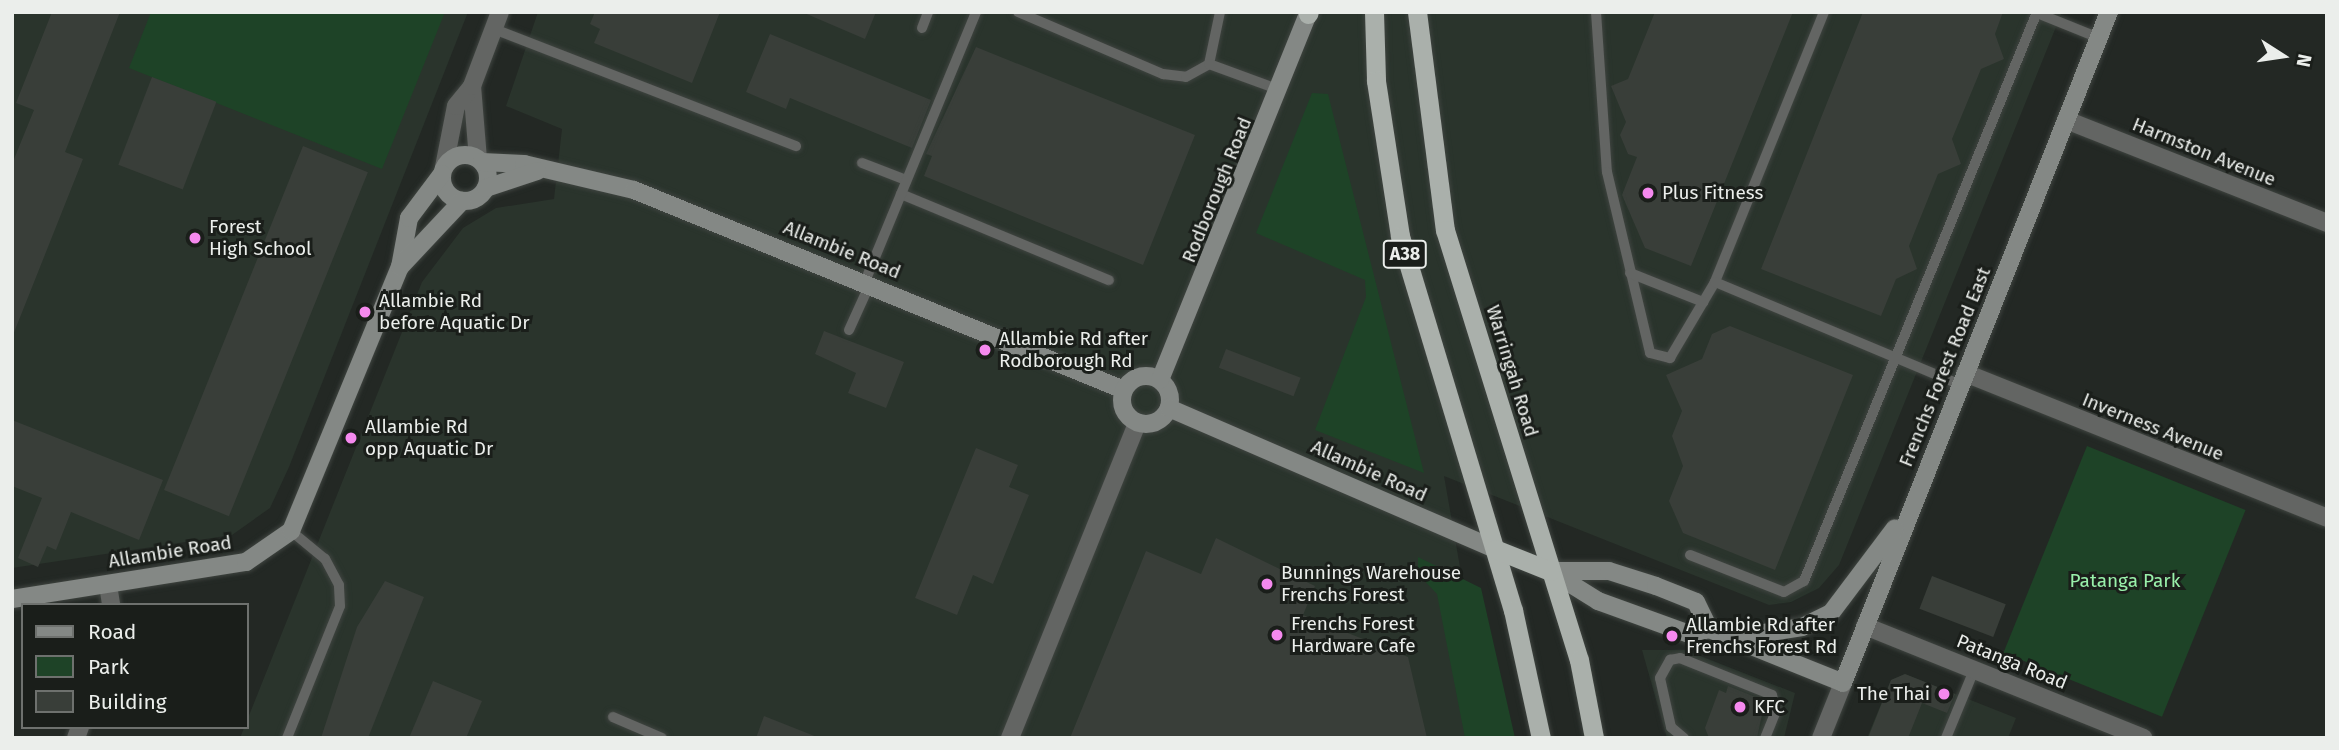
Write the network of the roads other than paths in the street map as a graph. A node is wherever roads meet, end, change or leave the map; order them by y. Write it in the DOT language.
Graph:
graph roads {
  1 [pos="929,12"];
  2 [pos="976,12"];
  3 [pos="1018,12"];
  4 [pos="1220,12"];
  5 [pos="1374,12"];
  6 [pos="1417,12"];
  7 [pos="1596,12"];
  8 [pos="1824,12"];
  9 [pos="2109,12"];
  10 [pos="1309,13"];
  11 [pos="2037,13"];
  12 [pos="497,20"];
  13 [pos="922,28"];
  14 [pos="2099,38"];
  15 [pos="1209,64"];
  16 [pos="472,86"];
  17 [pos="1280,90"];
  18 [pos="2066,120"];
  19 [pos="796,146"];
  20 [pos="480,161"];
  21 [pos="862,163"];
  22 [pos="443,171"];
  23 [pos="537,172"];
  24 [pos="906,180"];
  25 [pos="486,188"];
  26 [pos="901,194"];
  27 [pos="462,201"];
  28 [pos="2327,223"];
  29 [pos="400,267"];
  30 [pos="1630,273"];
  31 [pos="1109,280"];
  32 [pos="1715,282"];
  33 [pos="866,285"];
  34 [pos="1703,302"];
  35 [pos="849,330"];
  36 [pos="1892,353"];
  37 [pos="1963,379"];
  38 [pos="1160,380"];
  39 [pos="1124,390"];
  40 [pos="1169,408"];
  41 [pos="1138,423"];
  42 [pos="1920,486"];
  43 [pos="2327,517"];
  44 [pos="291,531"];
  45 [pos="1494,549"];
  46 [pos="1690,555"];
  47 [pos="1550,571"];
  48 [pos="108,585"];
  49 [pos="12,599"];
  50 [pos="111,603"];
  51 [pos="1865,626"];
  52 [pos="1709,629"];
  53 [pos="1732,638"];
  54 [pos="1974,670"];
  55 [pos="1843,683"];
  56 [pos="613,717"];
  57 [pos="287,738"];
  58 [pos="662,738"];
  59 [pos="1010,738"];
  60 [pos="1541,738"];
  61 [pos="1594,738"];
  62 [pos="1684,738"];
  63 [pos="1765,738"];
  64 [pos="1821,738"];
  65 [pos="1946,738"];
  66 [pos="2143,738"];
  1 -- 13 [label="lane"];
  2 -- 24 [label="lane"];
  3 -- 15 [label="lane"];
  4 -- 15 [label="lane"];
  5 -- 45 [label="highway, A38"];
  6 -- 47 [label="highway, Warringah Road / A38"];
  7 -- 30 [label="lane"];
  8 -- 32 [label="lane"];
  9 -- 14 [label="main road, Frenchs Forest Road East"];
  10 -- 17 [label="main road, Rodborough Road"];
  11 -- 14 [label="lane"];
  11 -- 36 [label="lane"];
  12 -- 16 [label="street"];
  12 -- 19 [label="lane"];
  14 -- 18 [label="main road, Frenchs Forest Road East"];
  15 -- 17 [label="lane"];
  16 -- 20 [label="street"];
  16 -- 22 [label="street"];
  17 -- 38 [label="main road, Rodborough Road"];
  18 -- 28 [label="street, Harmston Avenue"];
  18 -- 37 [label="main road, Frenchs Forest Road East"];
  20 -- 22 [label="main road"];
  20 -- 23 [label="main road, Allambie Road"];
  20 -- 25 [label="main road"];
  21 -- 24 [label="lane"];
  22 -- 27 [label="main road"];
  22 -- 29 [label="main road"];
  23 -- 25 [label="main road, Allambie Road"];
  23 -- 33 [label="main road, Allambie Road"];
  24 -- 26 [label="lane"];
  25 -- 27 [label="main road"];
  26 -- 31 [label="lane"];
  26 -- 33 [label="lane"];
  27 -- 29 [label="main road"];
  29 -- 44 [label="main road"];
  30 -- 34 [label="lane"];
  30 -- 34 [label="lane"];
  32 -- 34 [label="lane"];
  32 -- 36 [label="lane"];
  33 -- 35 [label="lane"];
  33 -- 39 [label="main road, Allambie Road"];
  36 -- 37 [label="lane"];
  36 -- 46 [label="lane"];
  37 -- 42 [label="main road, Frenchs Forest Road East"];
  37 -- 43 [label="street, Inverness Avenue"];
  38 -- 39 [label="main road"];
  38 -- 40 [label="main road"];
  39 -- 41 [label="main road"];
  40 -- 41 [label="main road"];
  40 -- 45 [label="main road, Allambie Road"];
  41 -- 59 [label="street"];
  42 -- 51 [label="main road, Frenchs Forest Road East"];
  42 -- 53 [label="main road"];
  44 -- 48 [label="main road, Allambie Road"];
  44 -- 57 [label="lane"];
  45 -- 47 [label="highway, Allambie Road"];
  45 -- 60 [label="highway, A38"];
  47 -- 52 [label="main road, Allambie Road"];
  47 -- 52 [label="main road, Allambie Road"];
  47 -- 61 [label="highway, Warringah Road / A38"];
  48 -- 49 [label="main road, Allambie Road"];
  48 -- 50 [label="street"];
  51 -- 54 [label="street, Patanga Road"];
  51 -- 55 [label="main road, Frenchs Forest Road East"];
  52 -- 53 [label="main road, Allambie Road"];
  53 -- 55 [label="main road, Allambie Road"];
  54 -- 65 [label="lane"];
  54 -- 66 [label="street, Patanga Road"];
  55 -- 64 [label="street, Frenchs Forest Road East"];
  56 -- 58 [label="lane"];
  62 -- 63 [label="lane"];
}
